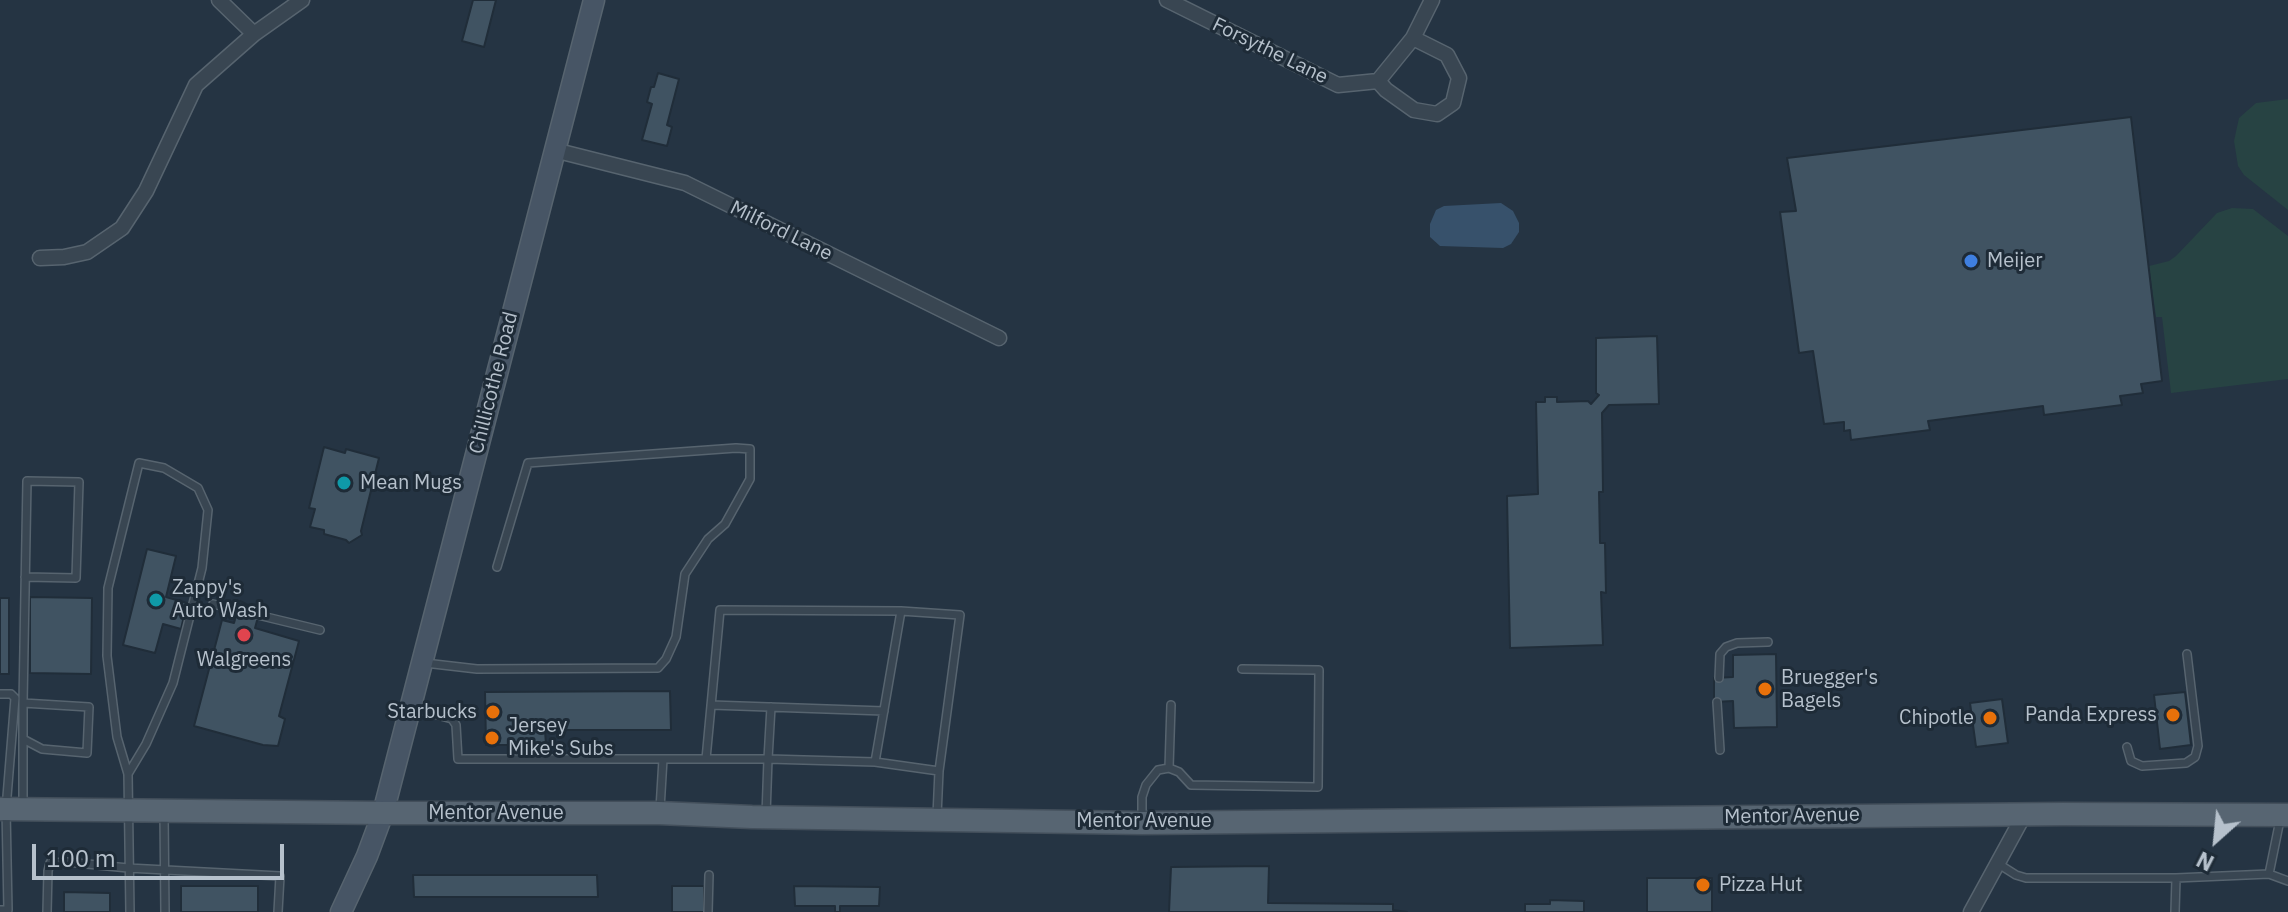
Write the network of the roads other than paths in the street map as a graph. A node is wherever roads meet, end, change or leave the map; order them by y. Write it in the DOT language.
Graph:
graph roads {
  1 [pos="219,0"];
  2 [pos="302,0"];
  3 [pos="594,0"];
  4 [pos="1167,0"];
  5 [pos="1432,0"];
  6 [pos="254,34"];
  7 [pos="1413,38"];
  8 [pos="1378,81"];
  9 [pos="554,150"];
  10 [pos="40,258"];
  11 [pos="999,338"];
  12 [pos="497,567"];
  13 [pos="25,577"];
  14 [pos="213,604"];
  15 [pos="238,610"];
  16 [pos="901,611"];
  17 [pos="258,615"];
  18 [pos="320,630"];
  19 [pos="1768,642"];
  20 [pos="2187,654"];
  21 [pos="423,662"];
  22 [pos="1242,669"];
  23 [pos="1719,678"];
  24 [pos="0,694"];
  25 [pos="1717,702"];
  26 [pos="23,703"];
  27 [pos="711,705"];
  28 [pos="1171,705"];
  29 [pos="771,707"];
  30 [pos="411,708"];
  31 [pos="884,711"];
  32 [pos="23,739"];
  33 [pos="2127,747"];
  34 [pos="1720,750"];
  35 [pos="663,759"];
  36 [pos="706,759"];
  37 [pos="768,759"];
  38 [pos="875,762"];
  39 [pos="1169,768"];
  40 [pos="939,771"];
  41 [pos="4,774"];
  42 [pos="128,774"];
  43 [pos="10,809"];
  44 [pos="130,810"];
  45 [pos="164,811"];
  46 [pos="383,813"];
  47 [pos="659,813"];
  48 [pos="2284,814"];
  49 [pos="2024,815"];
  50 [pos="766,817"];
  51 [pos="937,819"];
  52 [pos="1142,823"];
  53 [pos="4,860"];
  54 [pos="1997,863"];
  55 [pos="128,868"];
  56 [pos="163,870"];
  57 [pos="2269,874"];
  58 [pos="709,875"];
  59 [pos="2176,878"];
  60 [pos="2288,881"];
  61 [pos="0,910"];
  62 [pos="47,912"];
  63 [pos="130,912"];
  64 [pos="165,912"];
  65 [pos="278,912"];
  66 [pos="341,912"];
  67 [pos="708,912"];
  68 [pos="1971,912"];
  69 [pos="2175,912"];
  1 -- 6 [label="street"];
  2 -- 6 [label="street"];
  3 -- 9 [label="street, Chillicothe Road"];
  4 -- 8 [label="street, Forsythe Lane"];
  5 -- 7 [label="street"];
  6 -- 10 [label="street"];
  7 -- 8 [label="street"];
  7 -- 8 [label="street"];
  9 -- 11 [label="street, Milford Lane"];
  9 -- 21 [label="street, Chillicothe Road"];
  12 -- 21 [label="lane"];
  13 -- 13 [label="lane"];
  13 -- 26 [label="lane"];
  14 -- 15 [label="lane"];
  16 -- 27 [label="lane"];
  16 -- 31 [label="lane"];
  16 -- 40 [label="lane"];
  17 -- 18 [label="lane"];
  19 -- 23 [label="lane"];
  20 -- 33 [label="lane"];
  21 -- 30 [label="street, Chillicothe Road"];
  22 -- 39 [label="lane"];
  24 -- 41 [label="lane"];
  25 -- 34 [label="lane"];
  26 -- 32 [label="lane"];
  26 -- 32 [label="lane"];
  27 -- 29 [label="lane"];
  27 -- 36 [label="lane"];
  28 -- 39 [label="lane"];
  29 -- 31 [label="lane"];
  29 -- 37 [label="lane"];
  30 -- 35 [label="lane"];
  30 -- 46 [label="street, Chillicothe Road"];
  31 -- 38 [label="lane"];
  32 -- 43 [label="lane"];
  35 -- 36 [label="lane"];
  35 -- 47 [label="lane"];
  36 -- 37 [label="lane"];
  37 -- 38 [label="lane"];
  37 -- 50 [label="lane"];
  38 -- 40 [label="lane"];
  39 -- 52 [label="lane"];
  40 -- 51 [label="lane"];
  41 -- 43 [label="lane"];
  42 -- 42 [label="lane"];
  42 -- 44 [label="lane"];
  43 -- 44 [label="main road, Mentor Avenue"];
  43 -- 53 [label="lane"];
  44 -- 45 [label="main road, Mentor Avenue"];
  44 -- 55 [label="lane"];
  45 -- 46 [label="main road, Mentor Avenue"];
  45 -- 56 [label="lane"];
  46 -- 47 [label="main road, Mentor Avenue"];
  46 -- 66 [label="street, Chillicothe Road"];
  47 -- 50 [label="main road, Mentor Avenue"];
  48 -- 49 [label="main road, Mentor Avenue"];
  48 -- 57 [label="lane"];
  49 -- 52 [label="main road, Mentor Avenue"];
  49 -- 54 [label="street"];
  50 -- 51 [label="main road, Mentor Avenue"];
  51 -- 52 [label="main road, Mentor Avenue"];
  53 -- 61 [label="lane"];
  54 -- 59 [label="lane"];
  54 -- 68 [label="street"];
  55 -- 56 [label="lane"];
  55 -- 62 [label="lane"];
  55 -- 63 [label="lane"];
  56 -- 64 [label="lane"];
  56 -- 65 [label="lane"];
  57 -- 59 [label="lane"];
  57 -- 60 [label="lane"];
  58 -- 67 [label="lane"];
  59 -- 69 [label="lane"];
}
